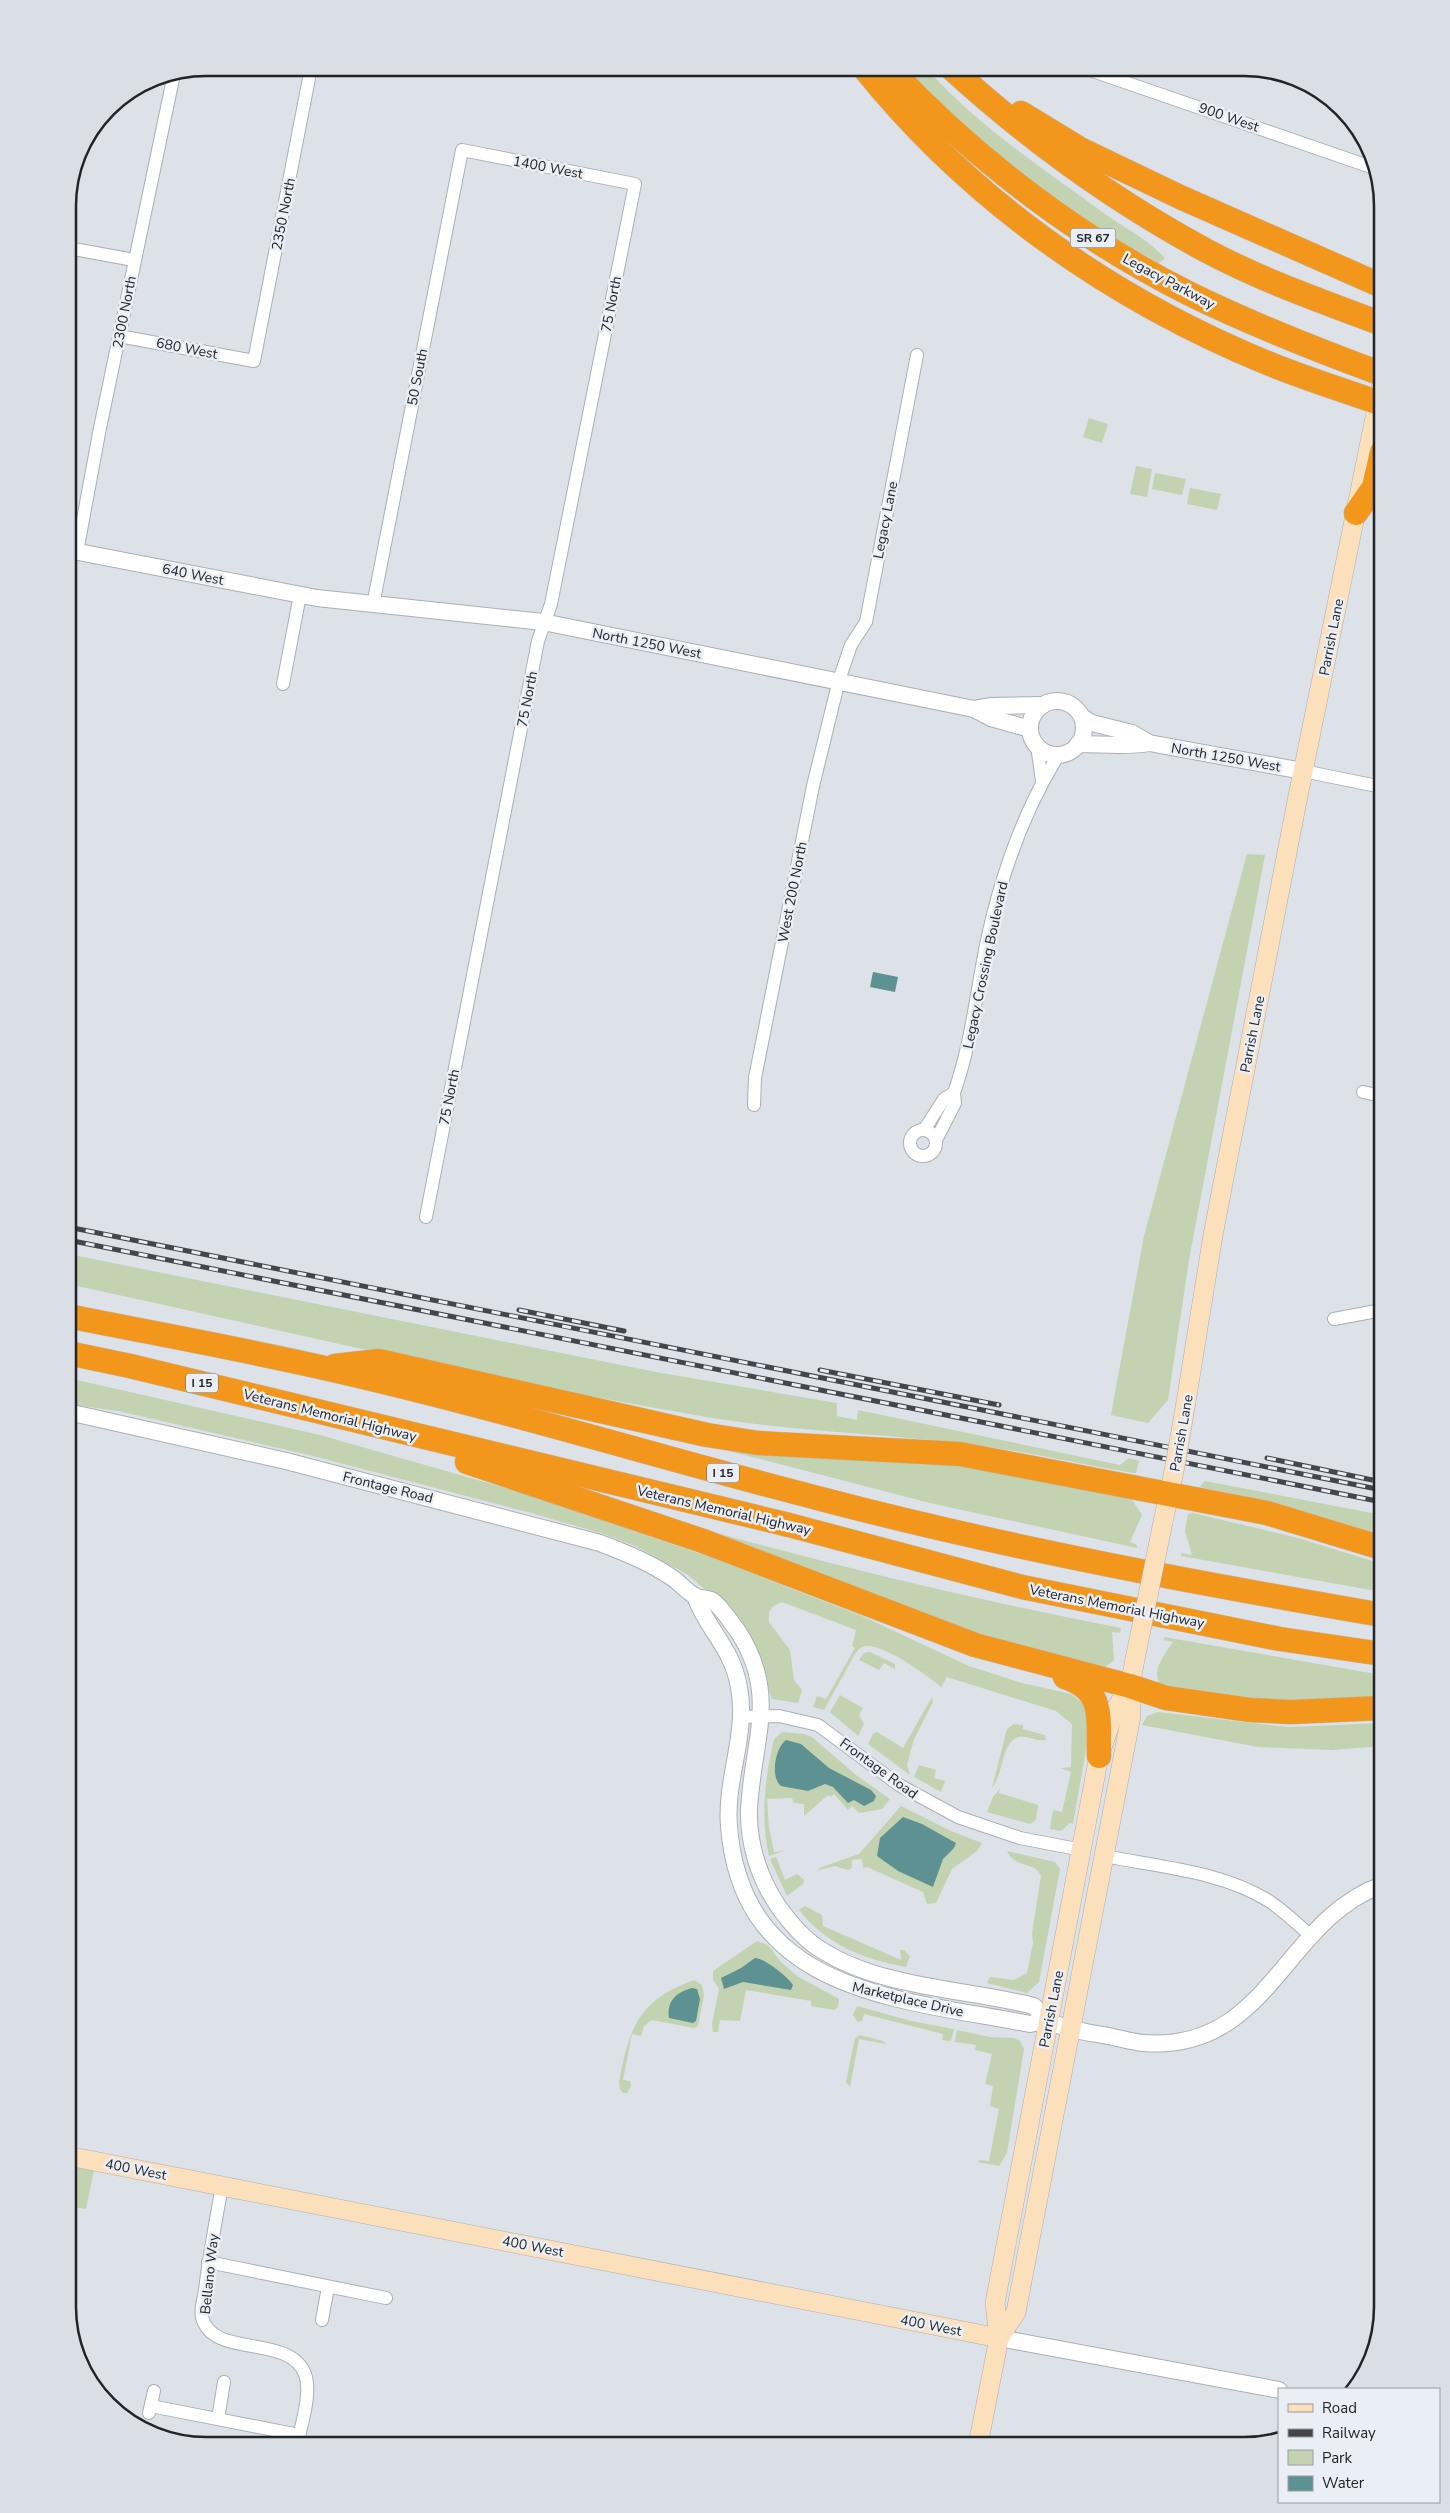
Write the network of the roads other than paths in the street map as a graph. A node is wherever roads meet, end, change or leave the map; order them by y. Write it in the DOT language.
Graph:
graph roads {
  1 [pos="309,76"];
  2 [pos="871,77"];
  3 [pos="897,77"];
  4 [pos="962,77"];
  5 [pos="976,77"];
  6 [pos="1110,77"];
  7 [pos="173,81"];
  8 [pos="462,150"];
  9 [pos="1367,166"];
  10 [pos="635,184"];
  11 [pos="77,250"];
  12 [pos="134,260"];
  13 [pos="1374,282"];
  14 [pos="1374,321"];
  15 [pos="119,336"];
  16 [pos="917,355"];
  17 [pos="254,361"];
  18 [pos="1374,371"];
  19 [pos="1374,394"];
  20 [pos="1374,460"];
  21 [pos="1356,513"];
  22 [pos="77,529"];
  23 [pos="77,552"];
  24 [pos="300,595"];
  25 [pos="318,598"];
  26 [pos="373,605"];
  27 [pos="543,622"];
  28 [pos="839,680"];
  29 [pos="283,684"];
  30 [pos="1043,705"];
  31 [pos="974,709"];
  32 [pos="1082,717"];
  33 [pos="1030,729"];
  34 [pos="1149,743"];
  35 [pos="1078,744"];
  36 [pos="1037,746"];
  37 [pos="1059,754"];
  38 [pos="1304,771"];
  39 [pos="1042,781"];
  40 [pos="1374,785"];
  41 [pos="1363,1092"];
  42 [pos="954,1093"];
  43 [pos="1374,1094"];
  44 [pos="754,1105"];
  45 [pos="924,1130"];
  46 [pos="936,1140"];
  47 [pos="426,1217"];
  48 [pos="1374,1312"];
  49 [pos="76,1318"];
  50 [pos="1334,1319"];
  51 [pos="76,1355"];
  52 [pos="321,1367"];
  53 [pos="76,1414"];
  54 [pos="336,1416"];
  55 [pos="1169,1494"];
  56 [pos="1374,1545"];
  57 [pos="695,1596"];
  58 [pos="1374,1613"];
  59 [pos="931,1629"];
  60 [pos="1374,1653"];
  61 [pos="1130,1686"];
  62 [pos="1374,1708"];
  63 [pos="762,1716"];
  64 [pos="741,1717"];
  65 [pos="1099,1756"];
  66 [pos="1082,1850"];
  67 [pos="1105,1856"];
  68 [pos="1374,1889"];
  69 [pos="1310,1935"];
  70 [pos="1048,2020"];
  71 [pos="1072,2028"];
  72 [pos="76,2158"];
  73 [pos="222,2186"];
  74 [pos="208,2262"];
  75 [pos="328,2286"];
  76 [pos="386,2298"];
  77 [pos="322,2320"];
  78 [pos="999,2338"];
  79 [pos="224,2382"];
  80 [pos="1278,2390"];
  81 [pos="154,2392"];
  82 [pos="218,2419"];
  83 [pos="283,2436"];
  84 [pos="299,2436"];
  85 [pos="980,2437"];
  1 -- 17 [label="street, 2350 North"];
  2 -- 19 [label="highway"];
  3 -- 18 [label="highway, Legacy Parkway / SR 67"];
  4 -- 14 [label="highway"];
  5 -- 13 [label="highway"];
  6 -- 9 [label="street, 900 West"];
  7 -- 12 [label="street, 2300 North"];
  8 -- 10 [label="street, 1400 West"];
  8 -- 26 [label="street, 50 South"];
  10 -- 27 [label="street, 75 North"];
  11 -- 12 [label="street"];
  12 -- 15 [label="street, 2300 North"];
  15 -- 17 [label="street, 680 West"];
  15 -- 22 [label="street, 2300 North"];
  16 -- 28 [label="street, Legacy Lane"];
  20 -- 21 [label="highway"];
  21 -- 38 [label="main road, Parrish Lane"];
  23 -- 24 [label="street, 640 West"];
  24 -- 25 [label="street, 640 West"];
  24 -- 29 [label="street"];
  25 -- 26 [label="street, North 1250 West"];
  26 -- 27 [label="street, North 1250 West"];
  27 -- 28 [label="street, North 1250 West"];
  27 -- 47 [label="street, 75 North"];
  28 -- 31 [label="street, North 1250 West"];
  28 -- 44 [label="street, West 200 North"];
  30 -- 31 [label="street, North 1250 West"];
  30 -- 32 [label="street"];
  30 -- 33 [label="street"];
  31 -- 33 [label="street, North 1250 West"];
  32 -- 34 [label="street, North 1250 West"];
  32 -- 35 [label="street"];
  33 -- 36 [label="street"];
  34 -- 35 [label="street, North 1250 West"];
  34 -- 38 [label="street, North 1250 West"];
  35 -- 37 [label="street"];
  36 -- 37 [label="street"];
  36 -- 39 [label="street"];
  37 -- 39 [label="street, Legacy Crossing Boulevard"];
  38 -- 40 [label="street"];
  38 -- 55 [label="main road, Parrish Lane, bridge"];
  39 -- 42 [label="street, Legacy Crossing Boulevard"];
  41 -- 43 [label="street"];
  42 -- 45 [label="street, Legacy Crossing Boulevard"];
  42 -- 46 [label="street, Legacy Crossing Boulevard"];
  45 -- 46 [label="street"];
  45 -- 46 [label="street, Legacy Crossing Boulevard"];
  48 -- 50 [label="street"];
  49 -- 52 [label="highway, I 15"];
  51 -- 54 [label="highway, Veterans Memorial Highway / I 15"];
  52 -- 55 [label="highway"];
  52 -- 58 [label="highway, I 15"];
  53 -- 57 [label="street, Frontage Road"];
  54 -- 59 [label="highway"];
  54 -- 60 [label="highway, Veterans Memorial Highway / I 15"];
  55 -- 56 [label="highway"];
  55 -- 61 [label="main road, Parrish Lane, bridge"];
  57 -- 63 [label="street, Frontage Road"];
  57 -- 64 [label="street, Frontage Road"];
  59 -- 61 [label="highway"];
  59 -- 65 [label="highway"];
  61 -- 62 [label="highway"];
  61 -- 65 [label="main road, Parrish Lane"];
  61 -- 67 [label="main road, Parrish Lane"];
  63 -- 64 [label="street, Frontage Road"];
  63 -- 66 [label="street, Frontage Road"];
  63 -- 70 [label="street, Marketplace Drive"];
  64 -- 70 [label="street, Marketplace Drive"];
  65 -- 66 [label="main road, Parrish Lane"];
  66 -- 70 [label="main road, Parrish Lane"];
  67 -- 69 [label="street"];
  67 -- 71 [label="main road, Parrish Lane"];
  68 -- 69 [label="street, Marketplace Drive"];
  69 -- 71 [label="street, Marketplace Drive"];
  70 -- 71 [label="street, Marketplace Drive"];
  70 -- 78 [label="main road, Parrish Lane"];
  71 -- 78 [label="main road, Parrish Lane"];
  72 -- 73 [label="main road, 400 West"];
  73 -- 74 [label="street, Bellano Way"];
  73 -- 78 [label="main road, 400 West"];
  74 -- 75 [label="street"];
  74 -- 84 [label="street, Bellano Way"];
  75 -- 76 [label="street"];
  75 -- 77 [label="street"];
  78 -- 80 [label="street"];
  78 -- 85 [label="main road, Parrish Lane"];
  79 -- 82 [label="street"];
  81 -- 82 [label="street"];
  82 -- 83 [label="street"];
}
